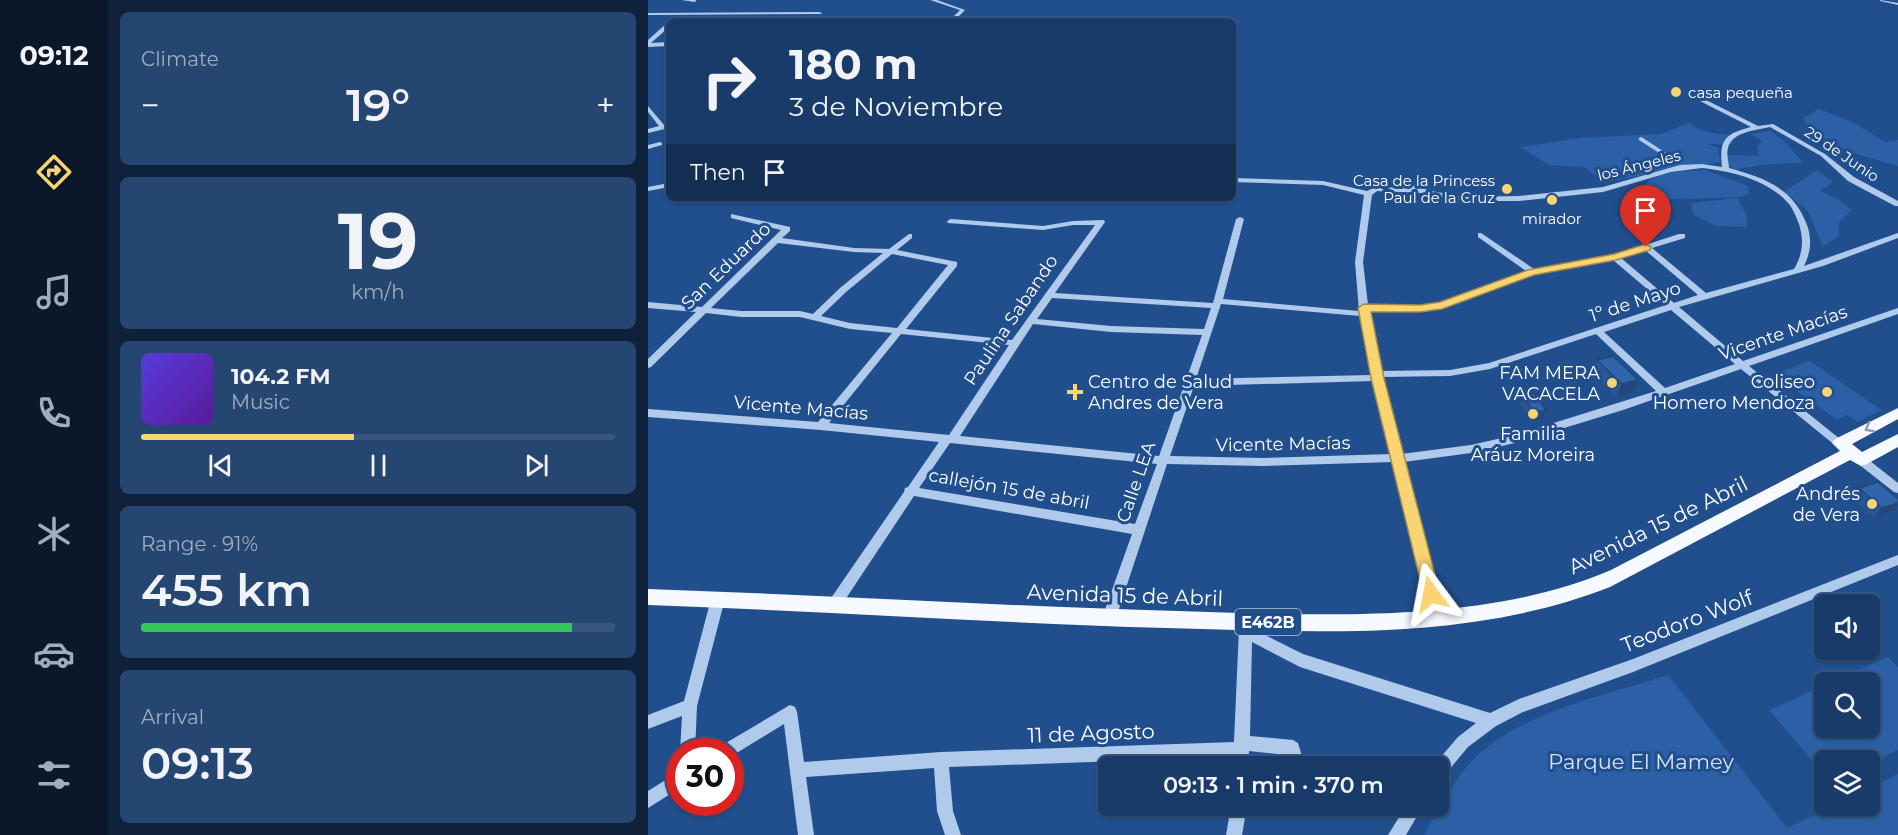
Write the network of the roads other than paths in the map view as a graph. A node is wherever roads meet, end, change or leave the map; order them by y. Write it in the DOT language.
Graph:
graph roads {
  1 [pos="684,0"];
  2 [pos="932,0"];
  3 [pos="1882,0"];
  4 [pos="694,1"];
  5 [pos="1898,4"];
  6 [pos="820,13"];
  7 [pos="648,14"];
  8 [pos="710,14"];
  9 [pos="706,18"];
  10 [pos="954,18"];
  11 [pos="666,27"];
  12 [pos="648,44"];
  13 [pos="666,44"];
  14 [pos="1700,99"];
  15 [pos="648,108"];
  16 [pos="666,127"];
  17 [pos="1758,128"];
  18 [pos="648,132"];
  19 [pos="1641,139"];
  20 [pos="660,144"];
  21 [pos="648,147"];
  22 [pos="1666,155"];
  23 [pos="1726,169"];
  24 [pos="1236,180"];
  25 [pos="666,186"];
  26 [pos="660,187"];
  27 [pos="1412,187"];
  28 [pos="648,189"];
  29 [pos="1428,192"];
  30 [pos="1366,194"];
  31 [pos="648,195"];
  32 [pos="1898,204"];
  33 [pos="734,216"];
  34 [pos="1240,219"];
  35 [pos="951,221"];
  36 [pos="1898,235"];
  37 [pos="909,236"];
  38 [pos="1481,236"];
  39 [pos="1682,236"];
  40 [pos="777,240"];
  41 [pos="1646,247"];
  42 [pos="888,251"];
  43 [pos="1616,257"];
  44 [pos="1797,270"];
  45 [pos="1532,272"];
  46 [pos="1049,295"];
  47 [pos="1704,296"];
  48 [pos="1217,303"];
  49 [pos="648,305"];
  50 [pos="1675,307"];
  51 [pos="703,311"];
  52 [pos="1364,311"];
  53 [pos="1897,313"];
  54 [pos="815,317"];
  55 [pos="1030,321"];
  56 [pos="898,332"];
  57 [pos="1207,332"];
  58 [pos="1599,332"];
  59 [pos="1015,343"];
  60 [pos="1741,364"];
  61 [pos="648,365"];
  62 [pos="1377,376"];
  63 [pos="1190,383"];
  64 [pos="1664,392"];
  65 [pos="648,413"];
  66 [pos="1898,413"];
  67 [pos="821,426"];
  68 [pos="949,439"];
  69 [pos="1898,440"];
  70 [pos="1851,452"];
  71 [pos="1399,458"];
  72 [pos="1162,460"];
  73 [pos="1898,489"];
  74 [pos="909,491"];
  75 [pos="1139,530"];
  76 [pos="1898,560"];
  77 [pos="648,597"];
  78 [pos="718,599"];
  79 [pos="834,605"];
  80 [pos="1437,617"];
  81 [pos="1109,618"];
  82 [pos="1246,627"];
  83 [pos="690,706"];
  84 [pos="1491,721"];
  85 [pos="648,722"];
  86 [pos="688,738"];
  87 [pos="744,740"];
  88 [pos="1242,746"];
  89 [pos="1242,756"];
  90 [pos="1295,756"];
  91 [pos="1449,759"];
  92 [pos="941,760"];
  93 [pos="798,770"];
  94 [pos="666,788"];
  95 [pos="648,800"];
  96 [pos="1237,816"];
  97 [pos="1408,816"];
  98 [pos="806,835"];
  99 [pos="953,835"];
  100 [pos="1234,835"];
  101 [pos="1396,835"];
  1 -- 4 [label="street"];
  2 -- 10 [label="street"];
  3 -- 5 [label="street"];
  6 -- 8 [label="street"];
  7 -- 8 [label="street"];
  8 -- 9 [label="street"];
  11 -- 12 [label="street"];
  12 -- 13 [label="street"];
  14 -- 17 [label="street"];
  15 -- 16 [label="street"];
  16 -- 18 [label="street"];
  17 -- 23 [label="street"];
  17 -- 32 [label="street, 29 de Junio"];
  19 -- 22 [label="street"];
  20 -- 21 [label="street"];
  23 -- 29 [label="street, los Ángeles"];
  23 -- 44 [label="street, los Ángeles"];
  24 -- 30 [label="street"];
  25 -- 26 [label="street"];
  26 -- 28 [label="street"];
  26 -- 31 [label="street"];
  27 -- 29 [label="street, los Ángeles"];
  29 -- 30 [label="street"];
  30 -- 52 [label="street"];
  33 -- 40 [label="street, San Eduardo"];
  34 -- 48 [label="street, Calle LEA"];
  35 -- 46 [label="street, Paulina Sabando"];
  36 -- 44 [label="street, 1º de Mayo"];
  37 -- 42 [label="street"];
  38 -- 45 [label="street"];
  39 -- 41 [label="street"];
  40 -- 42 [label="street"];
  40 -- 51 [label="street, San Eduardo"];
  41 -- 43 [label="street"];
  41 -- 47 [label="street"];
  42 -- 54 [label="street"];
  42 -- 56 [label="street"];
  43 -- 45 [label="street"];
  43 -- 50 [label="street"];
  44 -- 47 [label="street, 1º de Mayo"];
  45 -- 52 [label="street"];
  46 -- 48 [label="street"];
  46 -- 55 [label="street, Paulina Sabando"];
  47 -- 50 [label="street, 1º de Mayo"];
  48 -- 52 [label="street"];
  48 -- 57 [label="street, Calle LEA"];
  49 -- 51 [label="street"];
  50 -- 58 [label="street, 1º de Mayo"];
  50 -- 60 [label="street"];
  51 -- 54 [label="street"];
  51 -- 61 [label="street, San Eduardo"];
  52 -- 62 [label="street"];
  53 -- 60 [label="street, Vicente Macías"];
  54 -- 56 [label="street"];
  55 -- 57 [label="street"];
  55 -- 59 [label="street, Paulina Sabando"];
  56 -- 59 [label="street"];
  56 -- 67 [label="street"];
  57 -- 63 [label="street, Calle LEA"];
  58 -- 62 [label="street, 1º de Mayo"];
  58 -- 64 [label="street"];
  59 -- 68 [label="street, Paulina Sabando"];
  60 -- 64 [label="street, Vicente Macías"];
  60 -- 70 [label="street"];
  62 -- 63 [label="street, 1º de Mayo"];
  62 -- 71 [label="street"];
  63 -- 72 [label="street, Calle LEA"];
  64 -- 71 [label="street, Vicente Macías"];
  65 -- 67 [label="street, Vicente Macías"];
  66 -- 70 [label="main road, Avenida 15 de Abril / E462B, one-way"];
  67 -- 68 [label="street, Vicente Macías"];
  68 -- 72 [label="street, Vicente Macías"];
  68 -- 74 [label="street, Paulina Sabando"];
  69 -- 70 [label="main road, Avenida 15 de Abril / E462B"];
  70 -- 73 [label="street"];
  70 -- 80 [label="main road, Avenida 15 de Abril / E462B"];
  71 -- 72 [label="street, Vicente Macías"];
  71 -- 80 [label="street"];
  72 -- 75 [label="street, Calle LEA"];
  74 -- 75 [label="street, callejón 15 de abril"];
  74 -- 79 [label="street, Paulina Sabando"];
  75 -- 81 [label="street, Calle LEA"];
  76 -- 84 [label="street, Teodoro Wolf"];
  77 -- 78 [label="main road, Avenida 15 de Abril / E462B"];
  78 -- 79 [label="main road, Avenida 15 de Abril / E462B"];
  78 -- 83 [label="street"];
  79 -- 81 [label="main road, Avenida 15 de Abril / E462B"];
  80 -- 82 [label="main road, Avenida 15 de Abril / E462B"];
  81 -- 82 [label="main road, Avenida 15 de Abril / E462B"];
  82 -- 84 [label="street"];
  82 -- 88 [label="street"];
  83 -- 85 [label="street"];
  83 -- 86 [label="street"];
  84 -- 91 [label="street, Teodoro Wolf"];
  87 -- 93 [label="street"];
  88 -- 89 [label="street"];
  88 -- 90 [label="street, 11 de Agosto"];
  88 -- 92 [label="street, 11 de Agosto"];
  92 -- 93 [label="street, 11 de Agosto"];
  92 -- 99 [label="street"];
  93 -- 98 [label="street"];
  94 -- 95 [label="street"];
  96 -- 100 [label="street"];
  97 -- 101 [label="street"];
}
